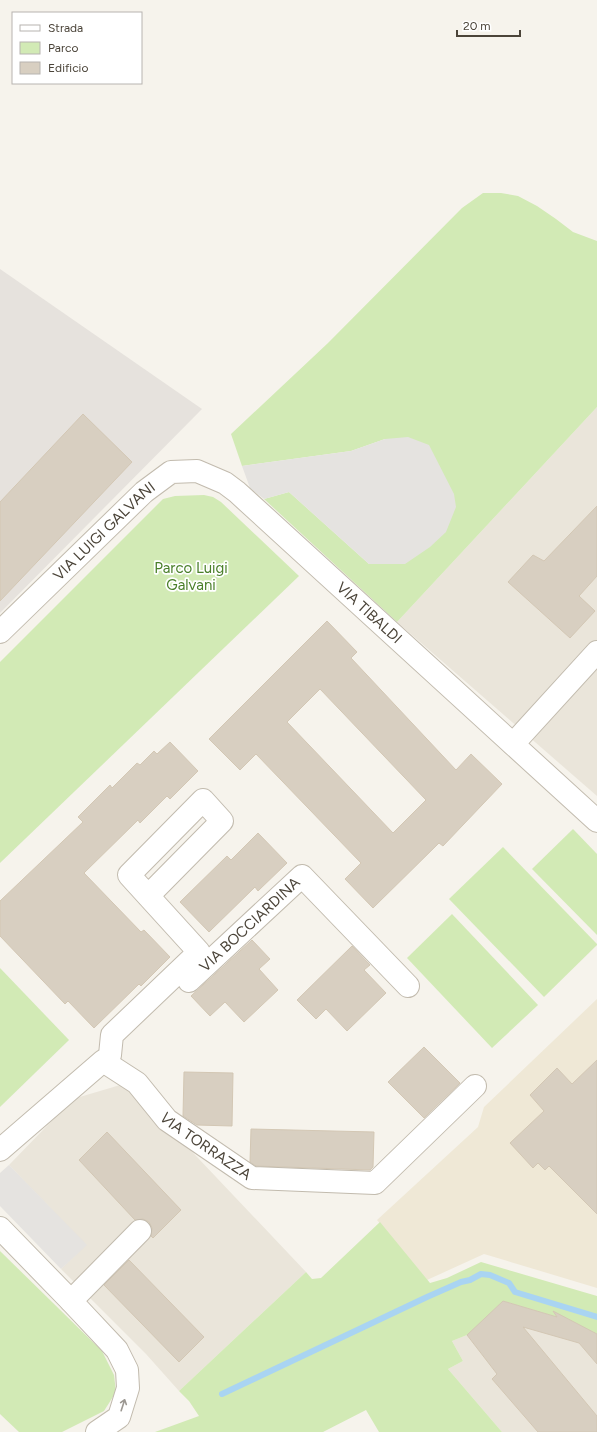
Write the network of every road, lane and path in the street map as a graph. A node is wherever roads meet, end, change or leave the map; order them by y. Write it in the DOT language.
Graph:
graph roads {
  1 [pos="225,483"];
  2 [pos="0,632"];
  3 [pos="597,652"];
  4 [pos="512,744"];
  5 [pos="597,821"];
  6 [pos="148,896"];
  7 [pos="408,986"];
  8 [pos="107,1058"];
  9 [pos="475,1086"];
  10 [pos="0,1150"];
  11 [pos="0,1228"];
  12 [pos="140,1231"];
  13 [pos="71,1300"];
  14 [pos="97,1432"];
  1 -- 2 [label="street, VIA LUIGI GALVANI"];
  1 -- 4 [label="street, VIA TIBALDI"];
  3 -- 4 [label="street"];
  4 -- 5 [label="street, VIA TIBALDI"];
  6 -- 8 [label="street"];
  7 -- 8 [label="street, VIA BOCCIARDINA"];
  8 -- 9 [label="street, VIA TORRAZZA"];
  8 -- 10 [label="street"];
  11 -- 13 [label="street"];
  12 -- 13 [label="street"];
  14 -- 13 [label="street, one-way"];
}
